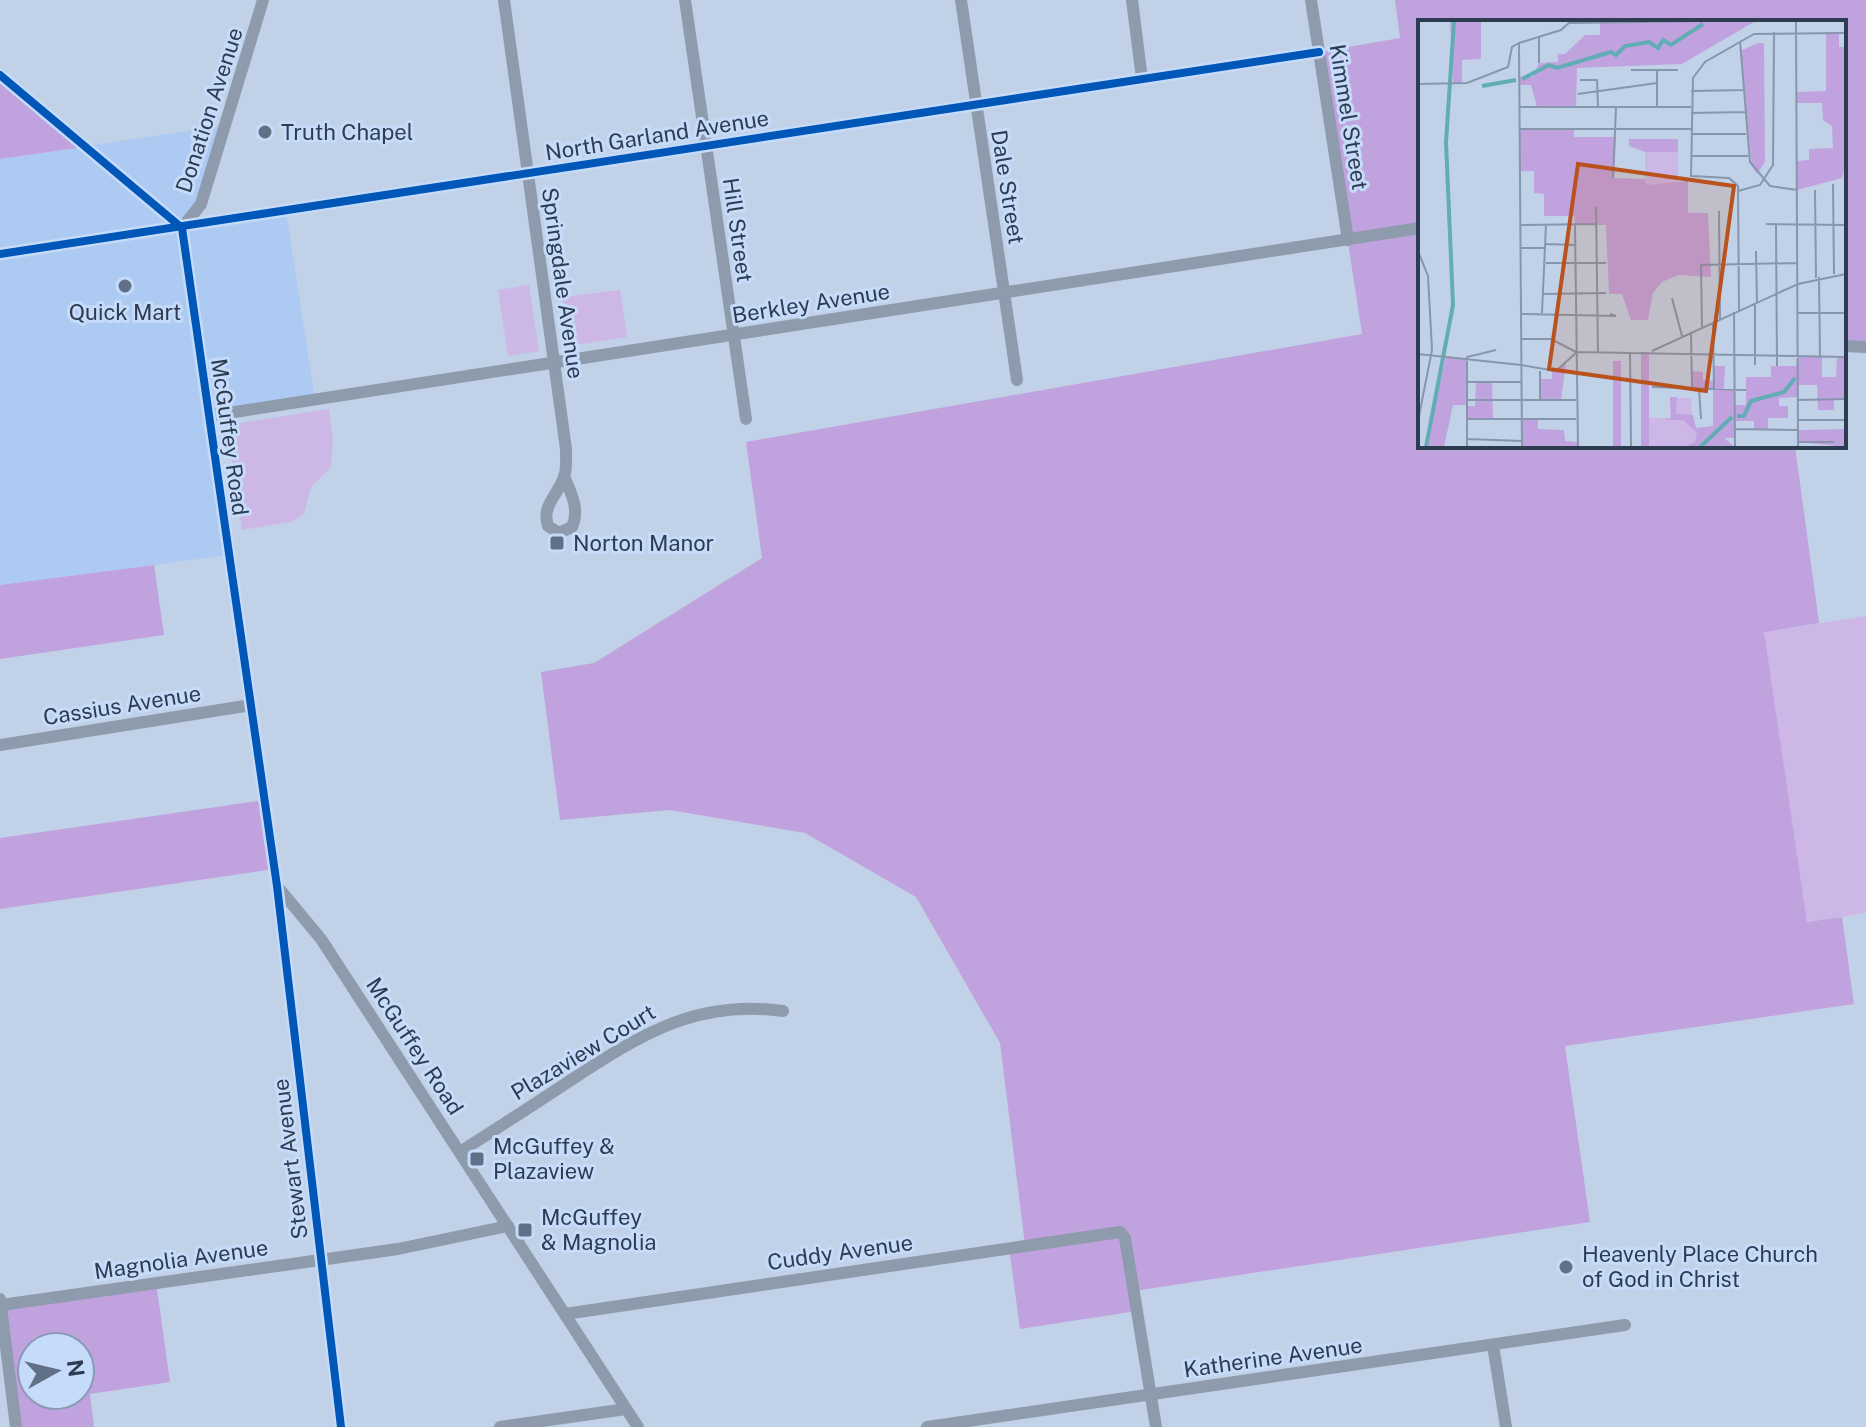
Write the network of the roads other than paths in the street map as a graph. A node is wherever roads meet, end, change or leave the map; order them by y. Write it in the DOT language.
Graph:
graph roads {
  1 [pos="263,0"];
  2 [pos="504,0"];
  3 [pos="685,0"];
  4 [pos="961,0"];
  5 [pos="1132,0"];
  6 [pos="1311,0"];
  7 [pos="1319,52"];
  8 [pos="0,75"];
  9 [pos="1142,79"];
  10 [pos="975,104"];
  11 [pos="706,146"];
  12 [pos="528,173"];
  13 [pos="182,228"];
  14 [pos="1418,228"];
  15 [pos="1348,240"];
  16 [pos="0,254"];
  17 [pos="1005,293"];
  18 [pos="732,335"];
  19 [pos="1846,346"];
  20 [pos="1866,347"];
  21 [pos="554,362"];
  22 [pos="1017,380"];
  23 [pos="209,416"];
  24 [pos="746,419"];
  25 [pos="564,476"];
  26 [pos="251,705"];
  27 [pos="0,745"];
  28 [pos="277,886"];
  29 [pos="783,1011"];
  30 [pos="460,1152"];
  31 [pos="508,1226"];
  32 [pos="320,1258"];
  33 [pos="0,1299"];
  34 [pos="1,1305"];
  35 [pos="565,1314"];
  36 [pos="1625,1325"];
  37 [pos="1493,1345"];
  38 [pos="4,1371"];
  39 [pos="1151,1395"];
  40 [pos="626,1409"];
  41 [pos="16,1427"];
  42 [pos="341,1427"];
  43 [pos="500,1427"];
  44 [pos="638,1427"];
  45 [pos="927,1427"];
  46 [pos="1156,1427"];
  47 [pos="1506,1427"];
  1 -- 13 [label="street, Donation Avenue"];
  2 -- 12 [label="street, Springdale Avenue"];
  3 -- 11 [label="street, Hill Street"];
  4 -- 10 [label="street, Dale Street"];
  5 -- 9 [label="street"];
  6 -- 7 [label="street, Kimmel Street"];
  7 -- 9 [label="street, North Garland Avenue"];
  7 -- 15 [label="street, Kimmel Street"];
  8 -- 13 [label="street"];
  9 -- 10 [label="street, North Garland Avenue"];
  10 -- 11 [label="street, North Garland Avenue"];
  10 -- 17 [label="street, Dale Street"];
  11 -- 12 [label="street, North Garland Avenue"];
  11 -- 18 [label="street, Hill Street"];
  12 -- 13 [label="street, North Garland Avenue"];
  12 -- 21 [label="street, Springdale Avenue"];
  13 -- 16 [label="street, North Garland Avenue"];
  13 -- 23 [label="street, McGuffey Road"];
  14 -- 15 [label="street, Berkley Avenue"];
  15 -- 17 [label="street, Berkley Avenue"];
  17 -- 18 [label="street, Berkley Avenue"];
  17 -- 22 [label="street, Dale Street"];
  18 -- 21 [label="street, Berkley Avenue"];
  18 -- 24 [label="street, Hill Street"];
  19 -- 20 [label="street"];
  21 -- 23 [label="street, Berkley Avenue"];
  21 -- 25 [label="street, Springdale Avenue"];
  23 -- 26 [label="street, McGuffey Road"];
  26 -- 27 [label="street, Cassius Avenue"];
  26 -- 28 [label="street, McGuffey Road"];
  28 -- 30 [label="street, McGuffey Road"];
  28 -- 32 [label="street, Stewart Avenue"];
  29 -- 30 [label="street, Plazaview Court"];
  30 -- 31 [label="street, McGuffey Road"];
  31 -- 32 [label="street, Magnolia Avenue"];
  31 -- 35 [label="street, McGuffey Road"];
  32 -- 34 [label="street, Magnolia Avenue"];
  32 -- 42 [label="street, Stewart Avenue"];
  33 -- 34 [label="street"];
  34 -- 38 [label="street"];
  35 -- 39 [label="street, Cuddy Avenue"];
  35 -- 40 [label="street, McGuffey Road"];
  36 -- 37 [label="street, Katherine Avenue"];
  37 -- 39 [label="street, Katherine Avenue"];
  37 -- 47 [label="street"];
  38 -- 41 [label="street"];
  39 -- 45 [label="street, Katherine Avenue"];
  39 -- 46 [label="street"];
  40 -- 43 [label="street"];
  40 -- 44 [label="street, McGuffey Road"];
}
